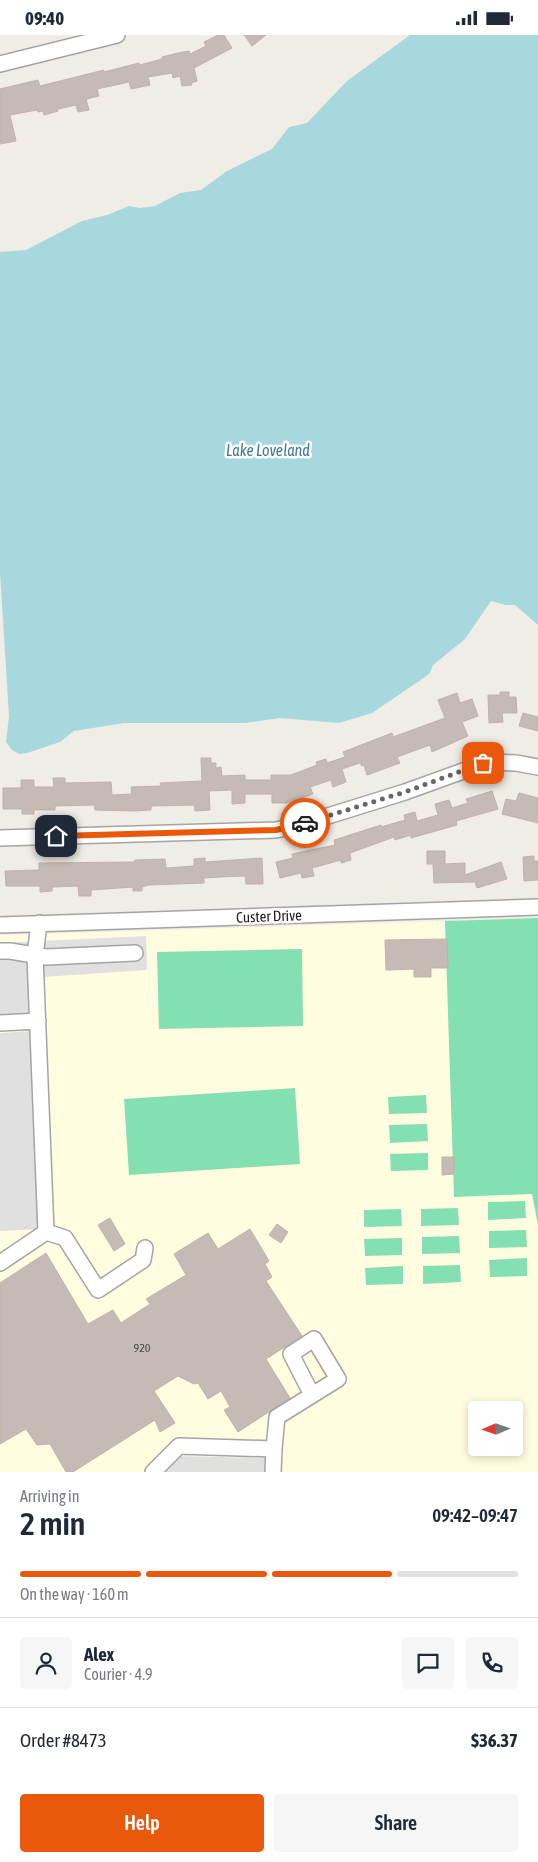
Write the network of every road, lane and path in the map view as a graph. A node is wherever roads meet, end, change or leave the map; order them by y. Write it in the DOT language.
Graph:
graph roads {
  1 [pos="118,35"];
  2 [pos="0,63"];
  3 [pos="538,767"];
  4 [pos="0,838"];
  5 [pos="538,907"];
  6 [pos="39,923"];
  7 [pos="0,925"];
  8 [pos="0,951"];
  9 [pos="135,953"];
  10 [pos="35,956"];
  11 [pos="38,1021"];
  12 [pos="0,1023"];
  13 [pos="46,1232"];
  14 [pos="145,1249"];
  15 [pos="0,1263"];
  16 [pos="312,1395"];
  17 [pos="274,1449"];
  18 [pos="153,1472"];
  19 [pos="273,1472"];
  1 -- 2 [label="street"];
  3 -- 4 [label="street"];
  5 -- 6 [label="street, Custer Drive"];
  6 -- 7 [label="street, Custer Drive"];
  6 -- 10 [label="street"];
  8 -- 10 [label="street"];
  9 -- 10 [label="street"];
  10 -- 11 [label="street"];
  11 -- 12 [label="street"];
  11 -- 13 [label="street"];
  13 -- 14 [label="street"];
  13 -- 15 [label="street"];
  16 -- 17 [label="street"];
  17 -- 18 [label="street"];
  17 -- 19 [label="street"];
}
